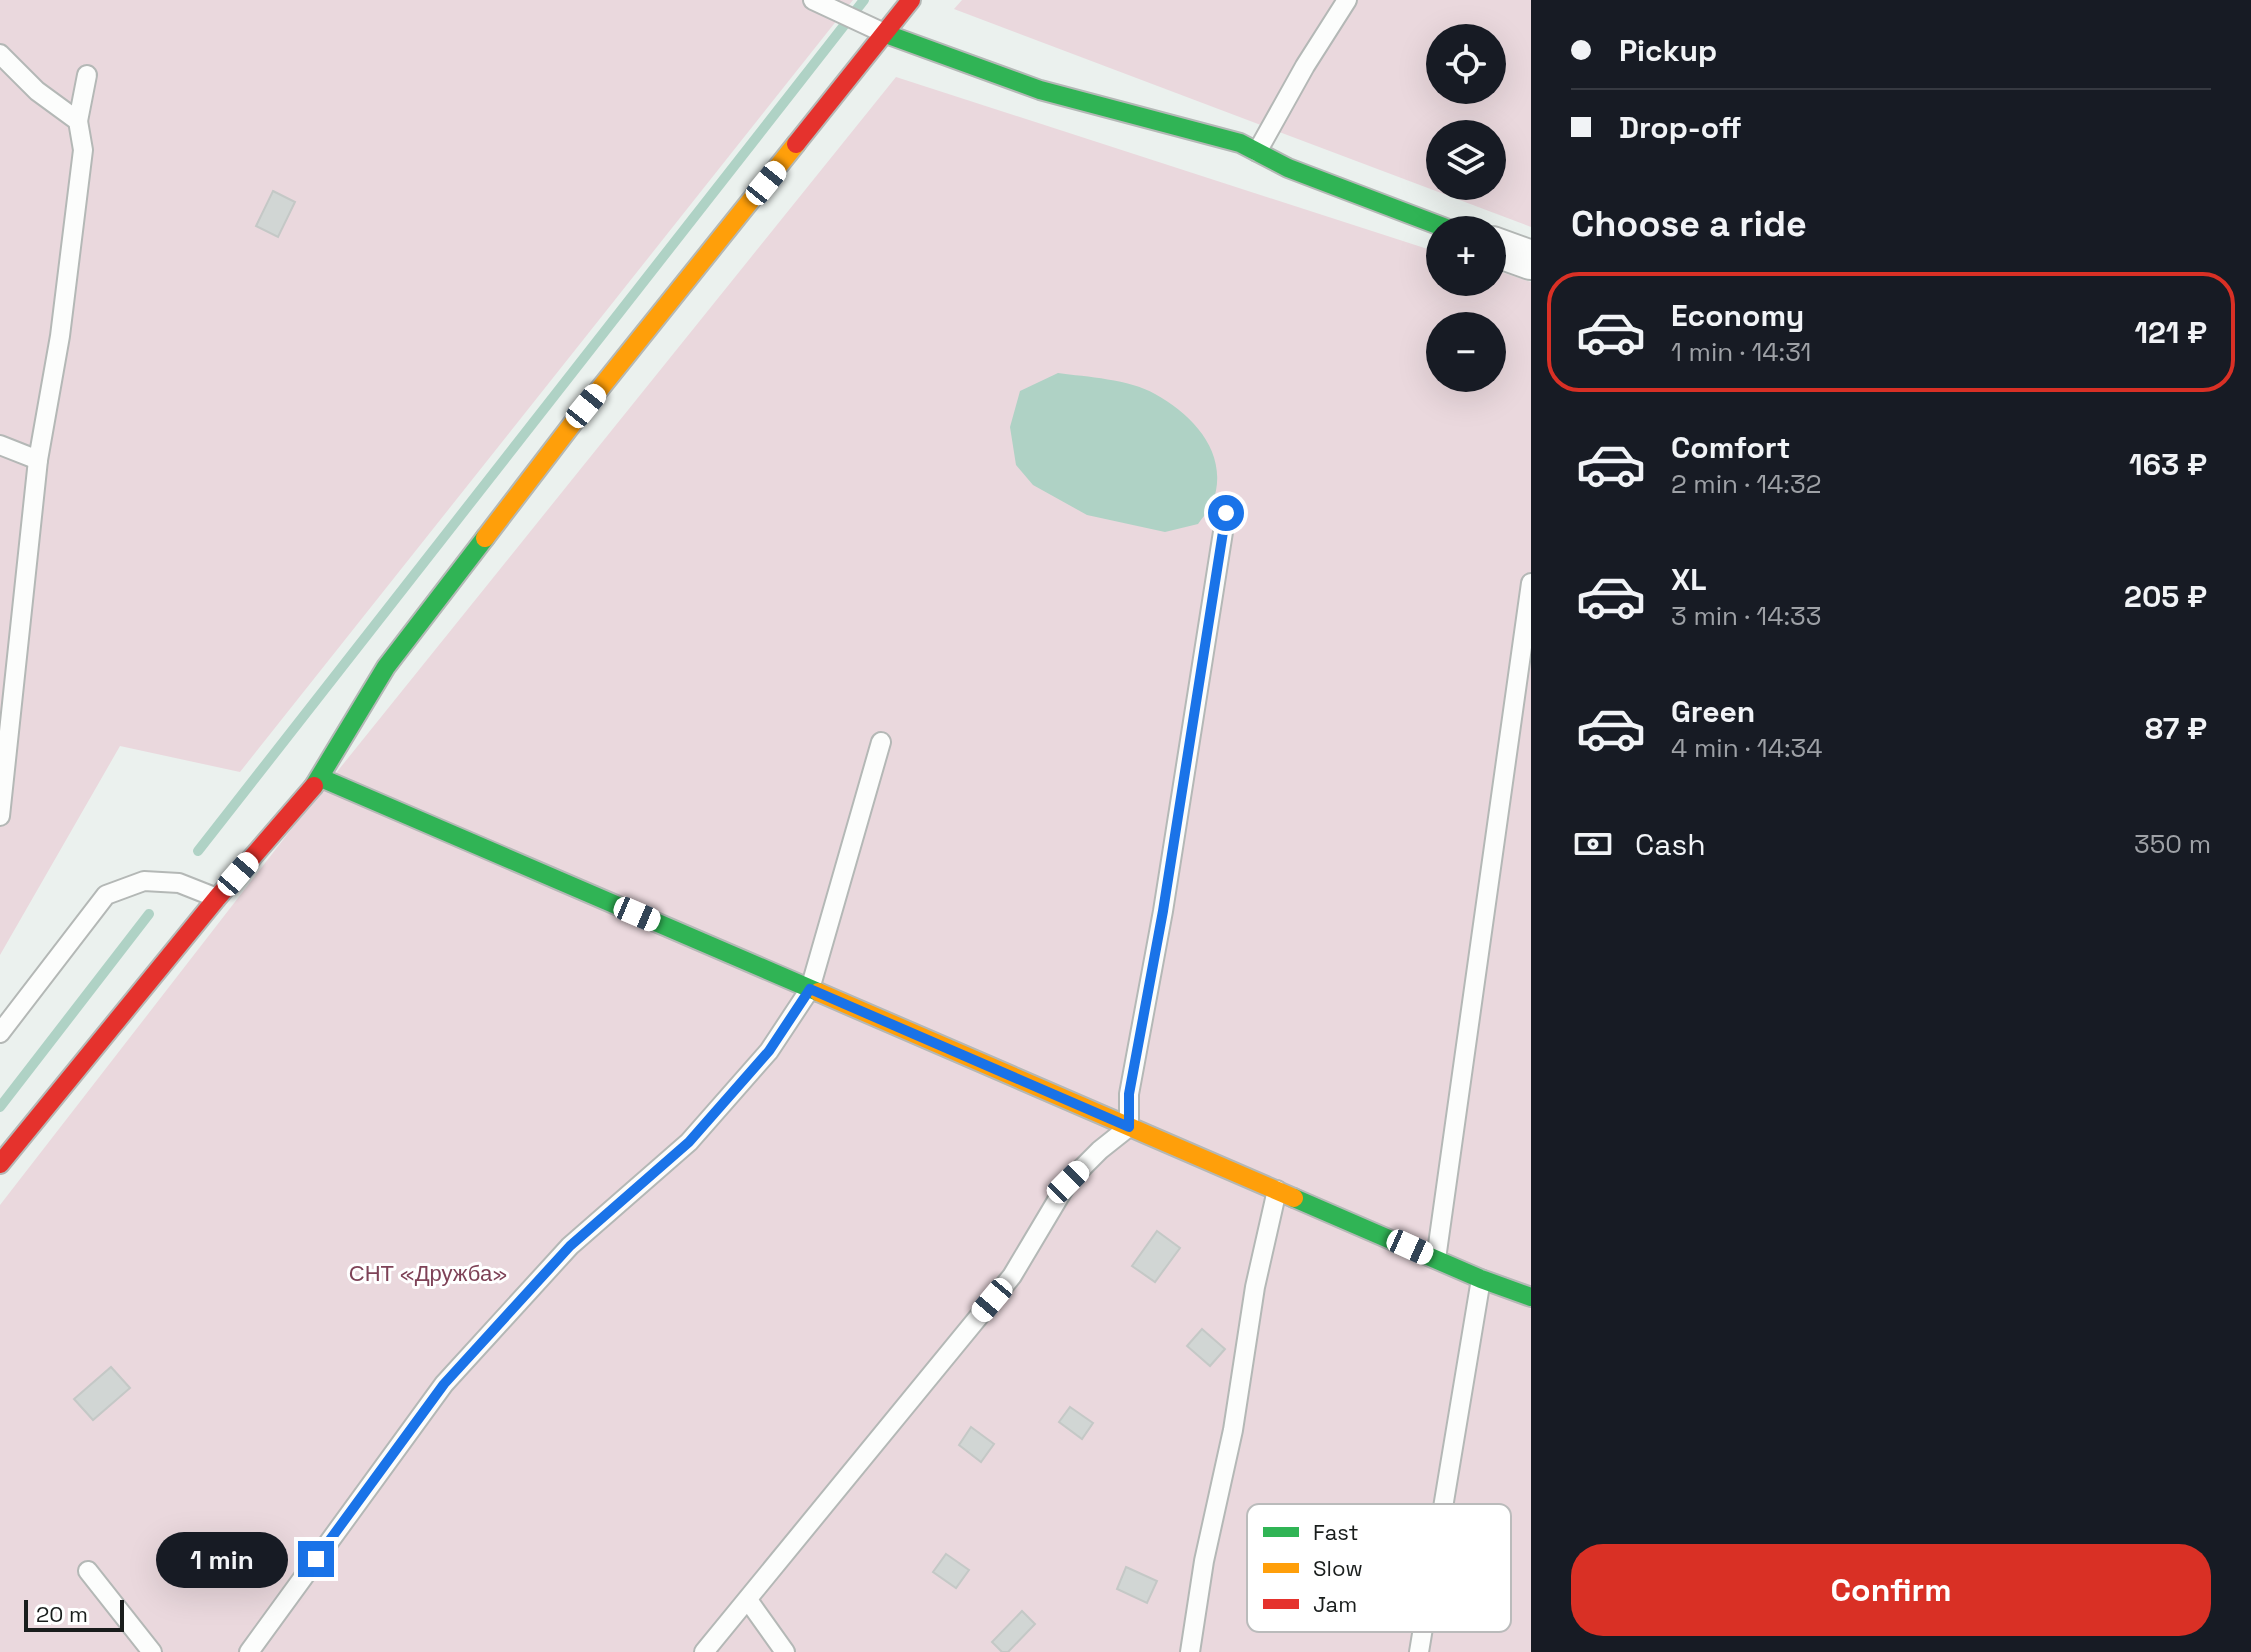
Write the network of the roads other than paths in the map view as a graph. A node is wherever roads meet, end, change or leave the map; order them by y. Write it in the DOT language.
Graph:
graph roads {
  1 [pos="911,0"];
  2 [pos="1347,0"];
  3 [pos="819,3"];
  4 [pos="878,30"];
  5 [pos="0,54"];
  6 [pos="87,75"];
  7 [pos="78,121"];
  8 [pos="1257,152"];
  9 [pos="1426,220"];
  10 [pos="1506,251"];
  11 [pos="1531,260"];
  12 [pos="0,445"];
  13 [pos="38,460"];
  14 [pos="1226,513"];
  15 [pos="1531,583"];
  16 [pos="881,742"];
  17 [pos="321,778"];
  18 [pos="0,816"];
  19 [pos="217,898"];
  20 [pos="810,989"];
  21 [pos="0,1033"];
  22 [pos="1129,1127"];
  23 [pos="0,1164"];
  24 [pos="1277,1190"];
  25 [pos="1436,1259"];
  26 [pos="1481,1279"];
  27 [pos="1531,1297"];
  28 [pos="1444,1504"];
  29 [pos="88,1571"];
  30 [pos="748,1600"];
  31 [pos="1422,1632"];
  32 [pos="152,1652"];
  33 [pos="249,1652"];
  34 [pos="704,1652"];
  35 [pos="785,1652"];
  36 [pos="1190,1652"];
  37 [pos="1419,1652"];
  1 -- 4 [label="street"];
  2 -- 8 [label="lane"];
  3 -- 4 [label="lane"];
  4 -- 8 [label="street"];
  4 -- 17 [label="street"];
  5 -- 7 [label="lane"];
  6 -- 7 [label="lane"];
  7 -- 13 [label="lane"];
  8 -- 9 [label="street"];
  10 -- 11 [label="street"];
  12 -- 13 [label="lane"];
  13 -- 18 [label="lane"];
  14 -- 22 [label="lane"];
  15 -- 25 [label="lane"];
  16 -- 20 [label="lane"];
  17 -- 19 [label="street"];
  17 -- 20 [label="street"];
  19 -- 21 [label="lane"];
  19 -- 23 [label="street"];
  20 -- 22 [label="street"];
  20 -- 33 [label="lane"];
  22 -- 24 [label="street"];
  22 -- 30 [label="lane"];
  24 -- 25 [label="street"];
  24 -- 36 [label="lane"];
  25 -- 26 [label="street"];
  26 -- 27 [label="street"];
  26 -- 28 [label="lane"];
  29 -- 32 [label="lane"];
  30 -- 34 [label="lane"];
  30 -- 35 [label="lane"];
  31 -- 37 [label="lane"];
}
